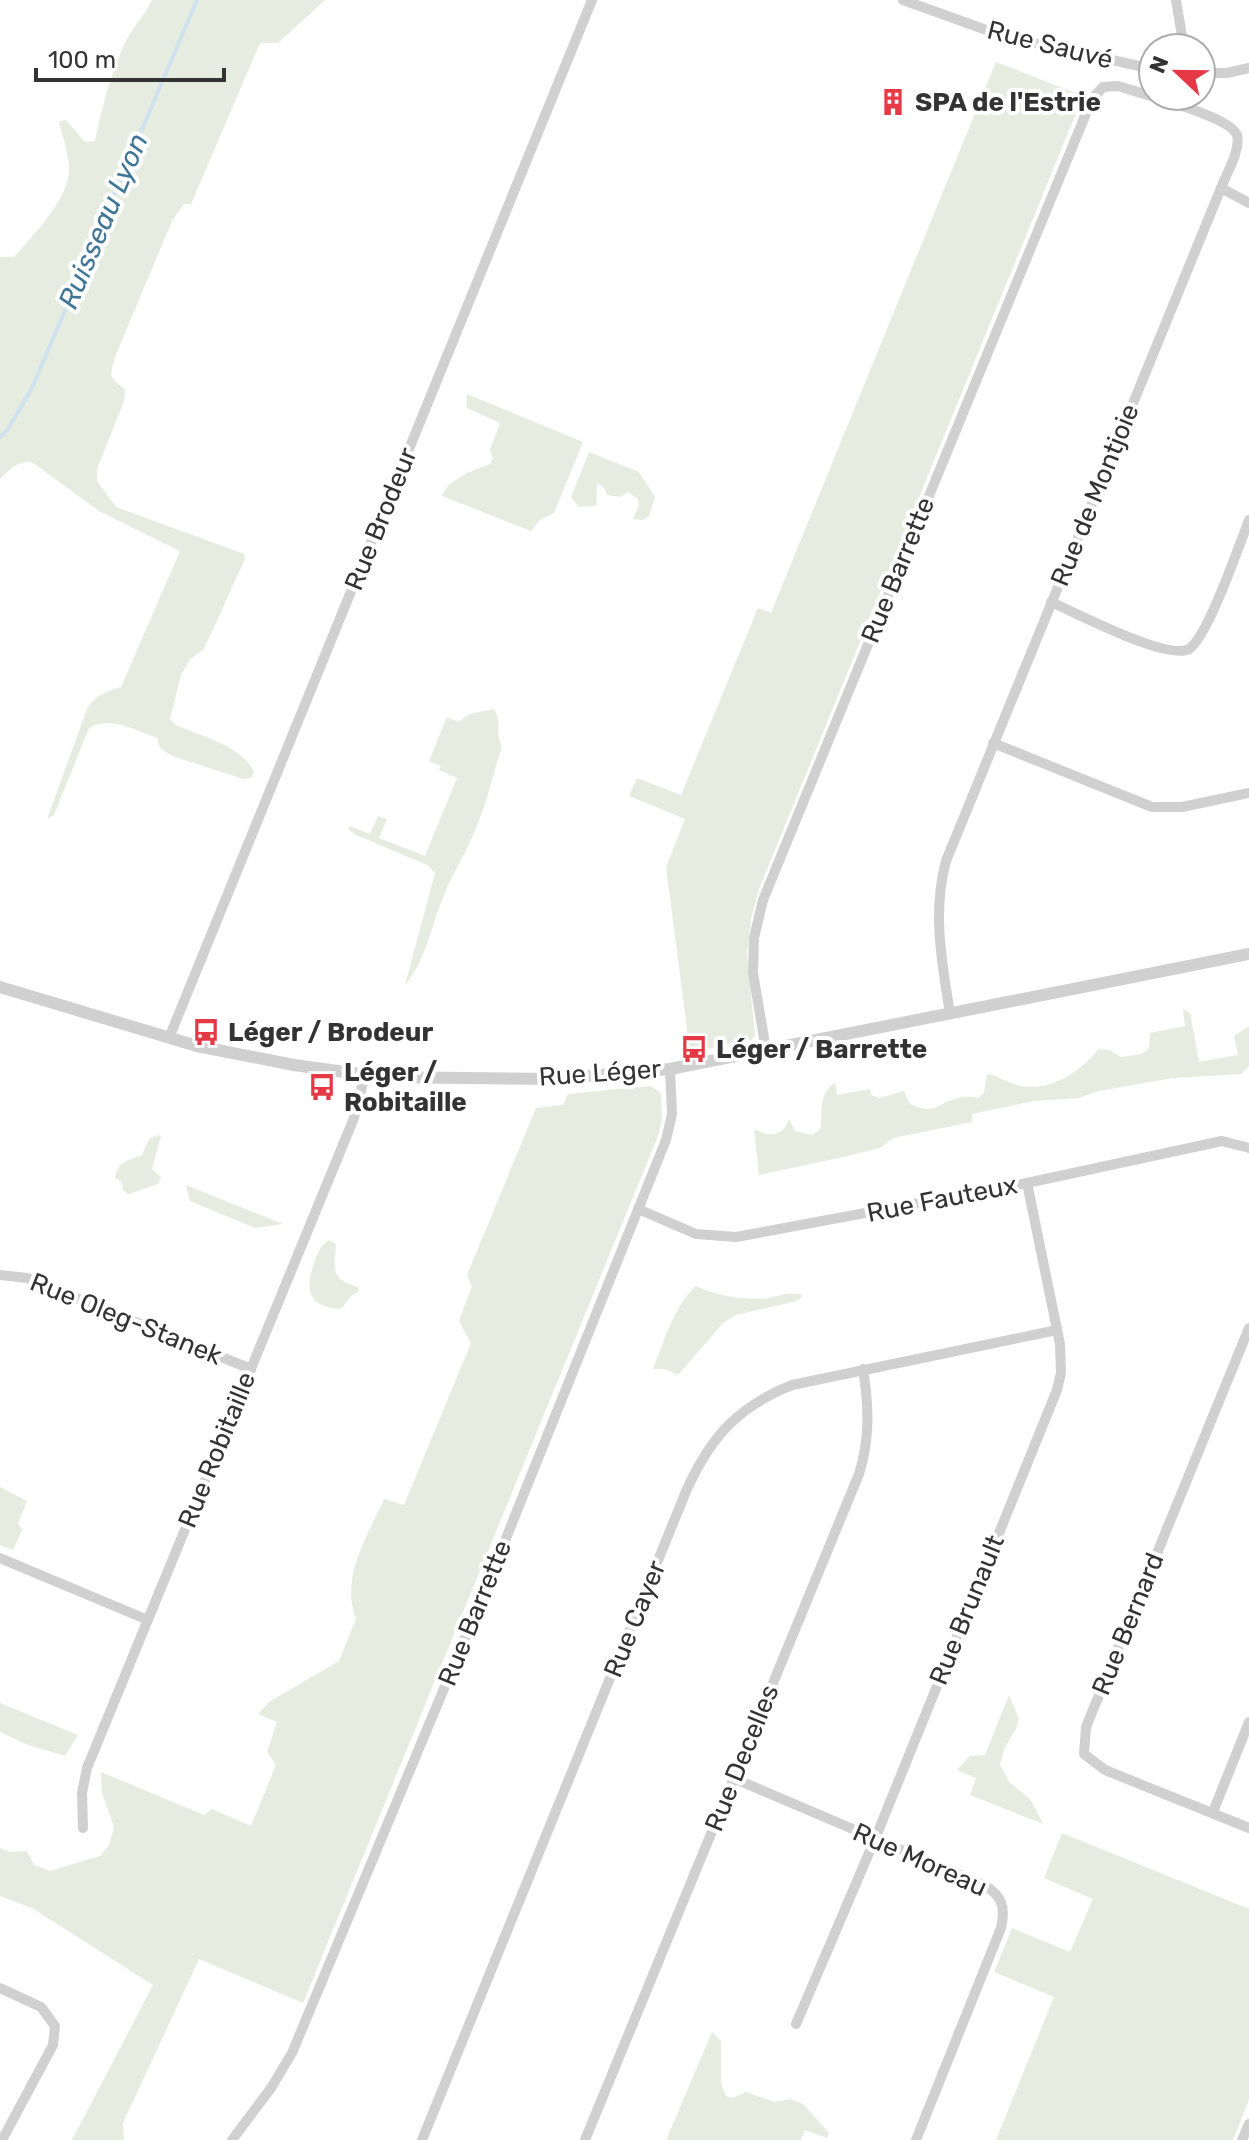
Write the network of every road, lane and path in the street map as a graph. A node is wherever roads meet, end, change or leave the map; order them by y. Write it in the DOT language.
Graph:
graph roads {
  1 [pos="592,0"];
  2 [pos="903,0"];
  3 [pos="1176,0"];
  4 [pos="1181,32"];
  5 [pos="1137,66"];
  6 [pos="1249,68"];
  7 [pos="1217,73"];
  8 [pos="1092,99"];
  9 [pos="1221,188"];
  10 [pos="1249,203"];
  11 [pos="1249,520"];
  12 [pos="1051,602"];
  13 [pos="993,743"];
  14 [pos="1249,793"];
  15 [pos="1249,954"];
  16 [pos="0,987"];
  17 [pos="950,1014"];
  18 [pos="169,1038"];
  19 [pos="766,1050"];
  20 [pos="670,1069"];
  21 [pos="365,1075"];
  22 [pos="1249,1148"];
  23 [pos="1027,1183"];
  24 [pos="638,1209"];
  25 [pos="0,1275"];
  26 [pos="1249,1328"];
  27 [pos="1057,1330"];
  28 [pos="251,1369"];
  29 [pos="863,1369"];
  30 [pos="0,1558"];
  31 [pos="148,1620"];
  32 [pos="1249,1722"];
  33 [pos="733,1778"];
  34 [pos="1213,1812"];
  35 [pos="83,1828"];
  36 [pos="1249,1828"];
  37 [pos="875,1839"];
  38 [pos="0,1988"];
  39 [pos="796,2024"];
  40 [pos="1249,2124"];
  41 [pos="2,2140"];
  42 [pos="232,2140"];
  43 [pos="422,2140"];
  44 [pos="585,2140"];
  45 [pos="916,2140"];
  46 [pos="1242,2140"];
  1 -- 18 [label="street, Rue Brodeur"];
  2 -- 5 [label="street, Rue Sauvé"];
  3 -- 4 [label="street"];
  6 -- 7 [label="street"];
  8 -- 9 [label="street, Rue de Montjoie"];
  8 -- 19 [label="street, Rue Barrette"];
  9 -- 10 [label="street"];
  9 -- 12 [label="street, Rue de Montjoie"];
  11 -- 12 [label="street"];
  12 -- 13 [label="street, Rue de Montjoie"];
  13 -- 14 [label="street"];
  13 -- 17 [label="street, Rue de Montjoie"];
  15 -- 17 [label="street, Rue Léger"];
  16 -- 18 [label="street, Rue Léger"];
  17 -- 19 [label="street, Rue Léger"];
  18 -- 21 [label="street, Rue Léger"];
  19 -- 20 [label="street, Rue Léger"];
  20 -- 21 [label="street, Rue Léger"];
  20 -- 24 [label="street, Rue Barrette"];
  21 -- 28 [label="street, Rue Robitaille"];
  22 -- 23 [label="street, Rue Fauteux"];
  23 -- 24 [label="street, Rue Fauteux"];
  23 -- 27 [label="street, Rue Brunault"];
  24 -- 42 [label="street, Rue Barrette"];
  25 -- 28 [label="street, Rue Oleg-Stanek"];
  26 -- 34 [label="street, Rue Bernard"];
  27 -- 29 [label="street, Rue Cayer"];
  27 -- 37 [label="street, Rue Brunault"];
  28 -- 31 [label="street, Rue Robitaille"];
  29 -- 33 [label="street, Rue Decelles"];
  29 -- 43 [label="street, Rue Cayer"];
  30 -- 31 [label="street"];
  31 -- 35 [label="street, Rue Robitaille"];
  32 -- 34 [label="street"];
  33 -- 37 [label="street, Rue Moreau"];
  33 -- 44 [label="street, Rue Decelles"];
  34 -- 36 [label="street, Rue Bernard"];
  37 -- 39 [label="street, Rue Brunault"];
  37 -- 45 [label="street, Rue Moreau"];
  38 -- 41 [label="street"];
  40 -- 46 [label="street"];
}
